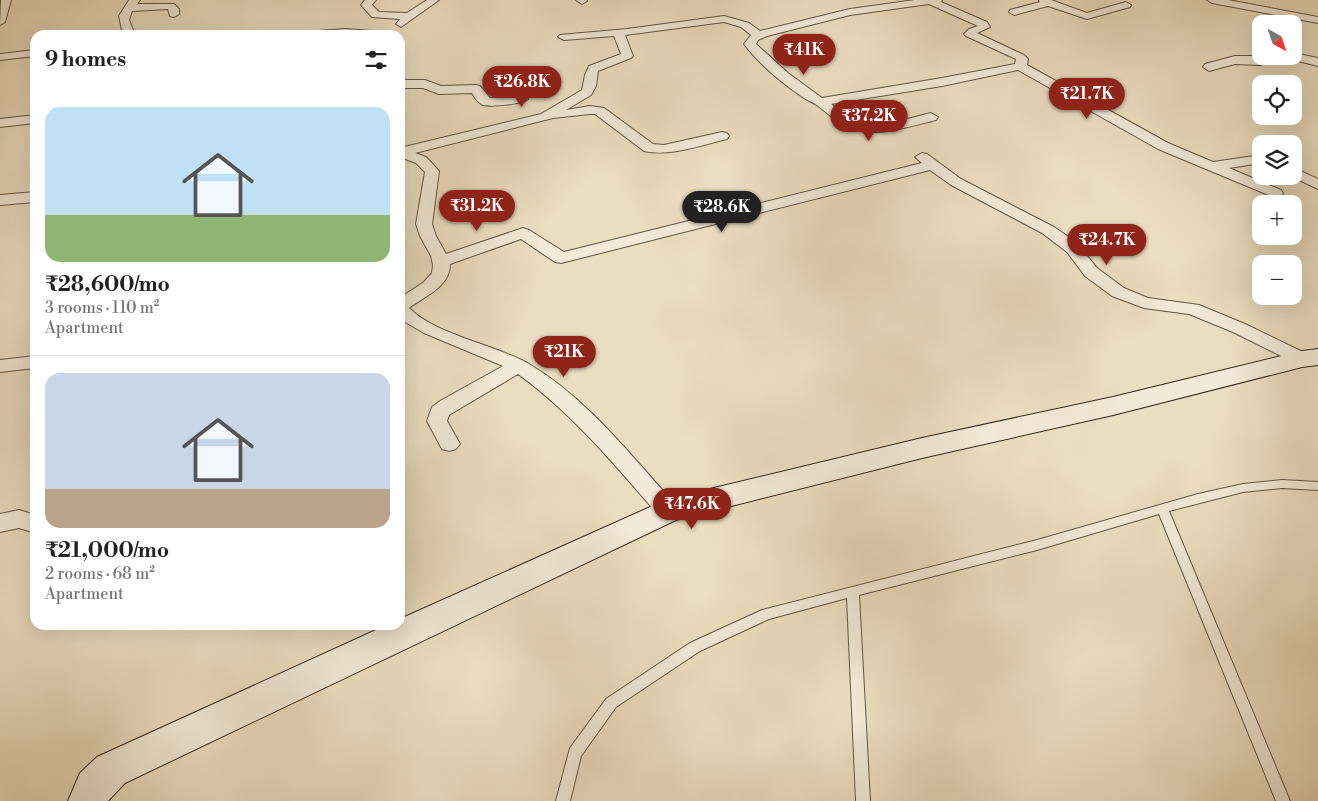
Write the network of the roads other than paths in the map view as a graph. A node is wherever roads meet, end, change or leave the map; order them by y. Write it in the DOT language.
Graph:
graph roads {
  1 [pos="6,0"];
  2 [pos="371,0"];
  3 [pos="434,0"];
  4 [pos="1212,0"];
  5 [pos="934,1"];
  6 [pos="1046,2"];
  7 [pos="131,4"];
  8 [pos="1126,5"];
  9 [pos="1014,12"];
  10 [pos="174,14"];
  11 [pos="409,16"];
  12 [pos="1087,16"];
  13 [pos="1318,20"];
  14 [pos="0,22"];
  15 [pos="1070,22"];
  16 [pos="127,30"];
  17 [pos="396,30"];
  18 [pos="618,32"];
  19 [pos="758,35"];
  20 [pos="564,37"];
  21 [pos="30,54"];
  22 [pos="0,57"];
  23 [pos="1302,59"];
  24 [pos="1252,61"];
  25 [pos="1318,62"];
  26 [pos="1020,66"];
  27 [pos="1209,67"];
  28 [pos="405,84"];
  29 [pos="522,99"];
  30 [pos="821,102"];
  31 [pos="545,117"];
  32 [pos="931,117"];
  33 [pos="30,120"];
  34 [pos="0,123"];
  35 [pos="722,136"];
  36 [pos="405,151"];
  37 [pos="405,154"];
  38 [pos="1252,161"];
  39 [pos="1212,166"];
  40 [pos="1302,176"];
  41 [pos="1318,185"];
  42 [pos="1276,193"];
  43 [pos="30,197"];
  44 [pos="0,200"];
  45 [pos="442,261"];
  46 [pos="405,304"];
  47 [pos="405,315"];
  48 [pos="1310,358"];
  49 [pos="30,363"];
  50 [pos="0,366"];
  51 [pos="518,366"];
  52 [pos="449,444"];
  53 [pos="1318,486"];
  54 [pos="1162,508"];
  55 [pos="668,511"];
  56 [pos="0,523"];
  57 [pos="30,523"];
  58 [pos="853,592"];
  59 [pos="84,799"];
  60 [pos="563,801"];
  61 [pos="863,801"];
  62 [pos="1283,801"];
  1 -- 14 [label="street"];
  2 -- 11 [label="street"];
  3 -- 11 [label="street"];
  4 -- 13 [label="street"];
  5 -- 19 [label="street"];
  5 -- 26 [label="street"];
  6 -- 9 [label="street"];
  6 -- 12 [label="street"];
  7 -- 10 [label="street"];
  7 -- 16 [label="street"];
  8 -- 12 [label="street"];
  11 -- 17 [label="street"];
  12 -- 15 [label="street"];
  18 -- 19 [label="street"];
  18 -- 20 [label="street"];
  18 -- 31 [label="street"];
  19 -- 30 [label="street"];
  21 -- 22 [label="street"];
  23 -- 25 [label="street"];
  24 -- 27 [label="street"];
  26 -- 30 [label="street"];
  26 -- 39 [label="street"];
  28 -- 29 [label="street"];
  30 -- 32 [label="street"];
  31 -- 35 [label="street"];
  31 -- 36 [label="street"];
  33 -- 34 [label="street"];
  37 -- 45 [label="street"];
  38 -- 39 [label="street"];
  39 -- 42 [label="street"];
  40 -- 41 [label="street"];
  43 -- 44 [label="street"];
  45 -- 46 [label="street"];
  45 -- 48 [label="street"];
  47 -- 51 [label="street"];
  48 -- 55 [label="street"];
  49 -- 50 [label="street"];
  51 -- 52 [label="street"];
  51 -- 55 [label="street"];
  53 -- 54 [label="lane"];
  54 -- 58 [label="lane"];
  54 -- 62 [label="lane"];
  55 -- 59 [label="street"];
  56 -- 57 [label="street"];
  58 -- 60 [label="lane"];
  58 -- 61 [label="lane"];
}
